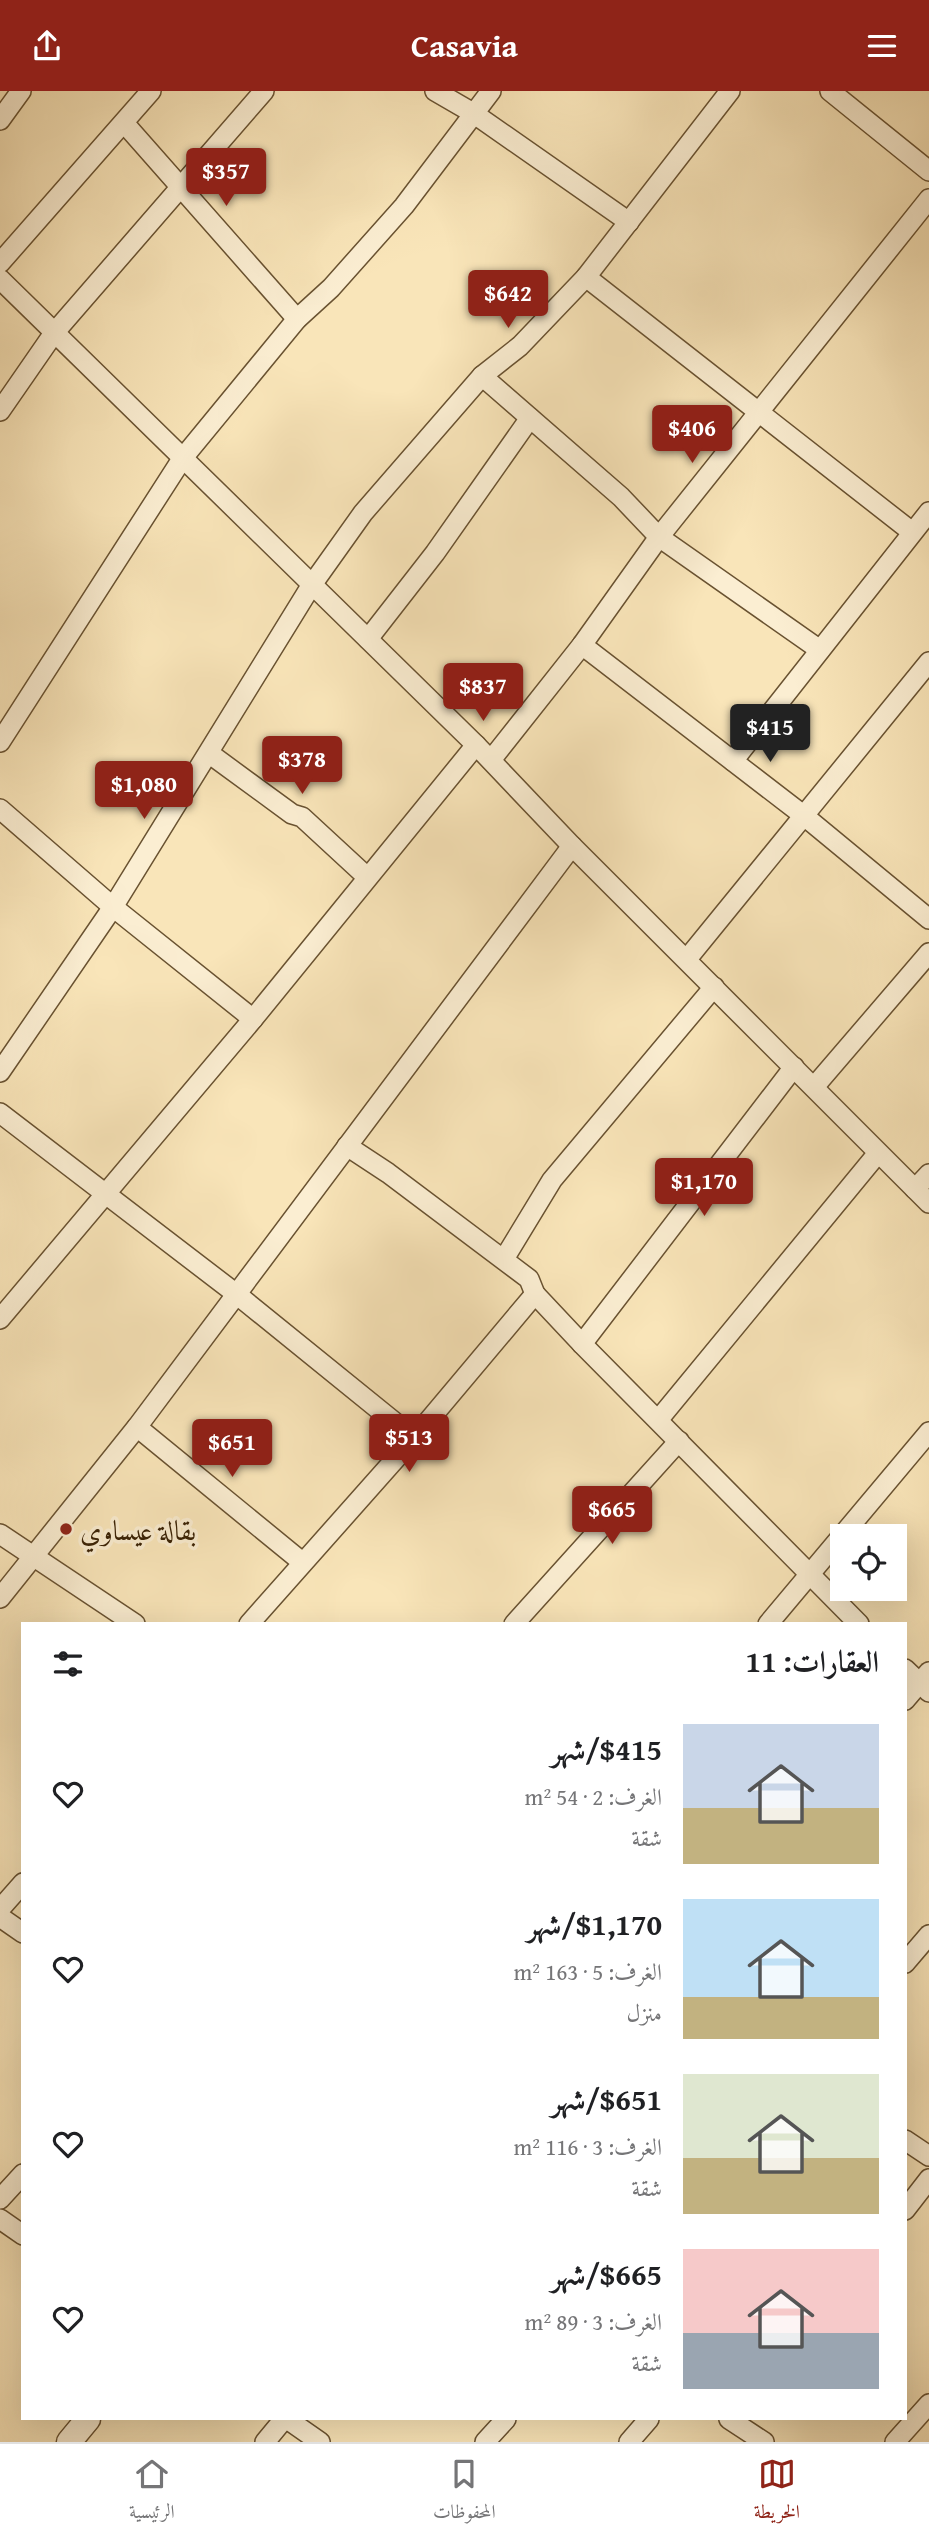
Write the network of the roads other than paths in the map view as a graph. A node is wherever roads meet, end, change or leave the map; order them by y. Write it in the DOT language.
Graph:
graph roads {
  1 [pos="21,91"];
  2 [pos="151,91"];
  3 [pos="264,91"];
  4 [pos="435,91"];
  5 [pos="491,91"];
  6 [pos="730,91"];
  7 [pos="830,91"];
  8 [pos="473,113"];
  9 [pos="0,120"];
  10 [pos="125,124"];
  11 [pos="929,171"];
  12 [pos="180,186"];
  13 [pos="929,199"];
  14 [pos="629,222"];
  15 [pos="0,263"];
  16 [pos="586,277"];
  17 [pos="0,279"];
  18 [pos="297,319"];
  19 [pos="54,333"];
  20 [pos="482,376"];
  21 [pos="0,411"];
  22 [pos="762,412"];
  23 [pos="530,418"];
  24 [pos="182,459"];
  25 [pos="929,512"];
  26 [pos="912,532"];
  27 [pos="659,537"];
  28 [pos="311,586"];
  29 [pos="368,639"];
  30 [pos="582,645"];
  31 [pos="820,650"];
  32 [pos="929,661"];
  33 [pos="0,742"];
  34 [pos="476,745"];
  35 [pos="210,754"];
  36 [pos="491,760"];
  37 [pos="733,761"];
  38 [pos="0,809"];
  39 [pos="803,815"];
  40 [pos="572,846"];
  41 [pos="368,877"];
  42 [pos="113,907"];
  43 [pos="929,919"];
  44 [pos="929,953"];
  45 [pos="687,959"];
  46 [pos="714,987"];
  47 [pos="253,1019"];
  48 [pos="794,1067"];
  49 [pos="0,1072"];
  50 [pos="814,1087"];
  51 [pos="0,1113"];
  52 [pos="347,1146"];
  53 [pos="878,1153"];
  54 [pos="929,1174"];
  55 [pos="105,1196"];
  56 [pos="922,1196"];
  57 [pos="504,1259"];
  58 [pos="235,1293"];
  59 [pos="535,1294"];
  60 [pos="0,1319"];
  61 [pos="582,1344"];
  62 [pos="659,1419"];
  63 [pos="137,1427"];
  64 [pos="929,1432"];
  65 [pos="414,1438"];
  66 [pos="679,1441"];
  67 [pos="0,1534"];
  68 [pos="33,1557"];
  69 [pos="302,1562"];
  70 [pos="809,1575"];
  71 [pos="0,1598"];
  72 [pos="132,1622"];
  73 [pos="251,1622"];
  74 [pos="516,1622"];
  75 [pos="770,1622"];
  76 [pos="857,1622"];
  77 [pos="907,1670"];
  78 [pos="926,1682"];
  79 [pos="907,1698"];
  80 [pos="21,1886"];
  81 [pos="0,1909"];
  82 [pos="0,1917"];
  83 [pos="21,1932"];
  84 [pos="929,1935"];
  85 [pos="907,1961"];
  86 [pos="907,2141"];
  87 [pos="929,2156"];
  88 [pos="21,2176"];
  89 [pos="929,2179"];
  90 [pos="0,2199"];
  91 [pos="907,2207"];
  92 [pos="0,2219"];
  93 [pos="21,2234"];
  94 [pos="929,2404"];
  95 [pos="88,2420"];
  96 [pos="285,2420"];
  97 [pos="287,2420"];
  98 [pos="505,2420"];
  99 [pos="648,2420"];
  100 [pos="734,2420"];
  101 [pos="69,2442"];
  102 [pos="265,2442"];
  103 [pos="320,2442"];
  104 [pos="485,2442"];
  105 [pos="629,2442"];
  106 [pos="764,2442"];
  107 [pos="895,2442"];
  1 -- 9 [label="street"];
  2 -- 10 [label="street"];
  3 -- 12 [label="street"];
  4 -- 8 [label="street"];
  5 -- 8 [label="street"];
  6 -- 14 [label="street"];
  7 -- 11 [label="street"];
  8 -- 14 [label="street"];
  8 -- 18 [label="street"];
  10 -- 12 [label="street"];
  10 -- 15 [label="street"];
  12 -- 18 [label="street"];
  12 -- 19 [label="street"];
  13 -- 22 [label="street"];
  14 -- 16 [label="street"];
  16 -- 20 [label="street"];
  16 -- 22 [label="street"];
  17 -- 19 [label="street"];
  18 -- 24 [label="street"];
  19 -- 21 [label="street"];
  19 -- 24 [label="street"];
  20 -- 23 [label="street"];
  20 -- 28 [label="street"];
  22 -- 26 [label="street"];
  22 -- 27 [label="street"];
  23 -- 27 [label="street"];
  23 -- 29 [label="street"];
  24 -- 28 [label="street"];
  24 -- 33 [label="street"];
  25 -- 26 [label="street"];
  26 -- 31 [label="street"];
  27 -- 30 [label="street"];
  27 -- 31 [label="street"];
  28 -- 29 [label="street"];
  28 -- 35 [label="street"];
  29 -- 34 [label="street"];
  30 -- 36 [label="street"];
  30 -- 37 [label="street"];
  31 -- 37 [label="street"];
  32 -- 39 [label="street"];
  34 -- 36 [label="street"];
  34 -- 41 [label="street"];
  35 -- 41 [label="street"];
  35 -- 42 [label="street"];
  36 -- 40 [label="street"];
  37 -- 39 [label="street"];
  38 -- 42 [label="street"];
  39 -- 43 [label="street"];
  39 -- 45 [label="street"];
  40 -- 45 [label="street"];
  40 -- 52 [label="street"];
  41 -- 47 [label="street"];
  42 -- 47 [label="street"];
  42 -- 49 [label="street"];
  44 -- 50 [label="street"];
  45 -- 46 [label="street"];
  46 -- 48 [label="street"];
  46 -- 57 [label="street"];
  47 -- 55 [label="street"];
  48 -- 50 [label="street"];
  48 -- 61 [label="street"];
  50 -- 53 [label="street"];
  51 -- 55 [label="street"];
  52 -- 57 [label="street"];
  52 -- 58 [label="street"];
  53 -- 56 [label="street"];
  53 -- 62 [label="street"];
  54 -- 56 [label="street"];
  55 -- 58 [label="street"];
  55 -- 60 [label="street"];
  57 -- 59 [label="street"];
  58 -- 63 [label="street"];
  58 -- 65 [label="street"];
  59 -- 61 [label="street"];
  59 -- 65 [label="street"];
  61 -- 62 [label="street"];
  62 -- 66 [label="street"];
  63 -- 68 [label="street"];
  63 -- 69 [label="street"];
  64 -- 70 [label="street"];
  65 -- 69 [label="street"];
  66 -- 70 [label="street"];
  66 -- 74 [label="street"];
  67 -- 68 [label="street"];
  68 -- 71 [label="street"];
  68 -- 72 [label="street"];
  69 -- 73 [label="street"];
  70 -- 75 [label="street"];
  70 -- 76 [label="street"];
  77 -- 78 [label="street"];
  78 -- 79 [label="street"];
  80 -- 81 [label="street"];
  82 -- 83 [label="street"];
  84 -- 85 [label="street"];
  86 -- 87 [label="street"];
  88 -- 90 [label="street"];
  89 -- 91 [label="street"];
  92 -- 93 [label="street"];
  94 -- 107 [label="street"];
  95 -- 101 [label="street"];
  96 -- 102 [label="street"];
  97 -- 103 [label="street"];
  98 -- 104 [label="street"];
  99 -- 105 [label="street"];
  100 -- 106 [label="street"];
}
